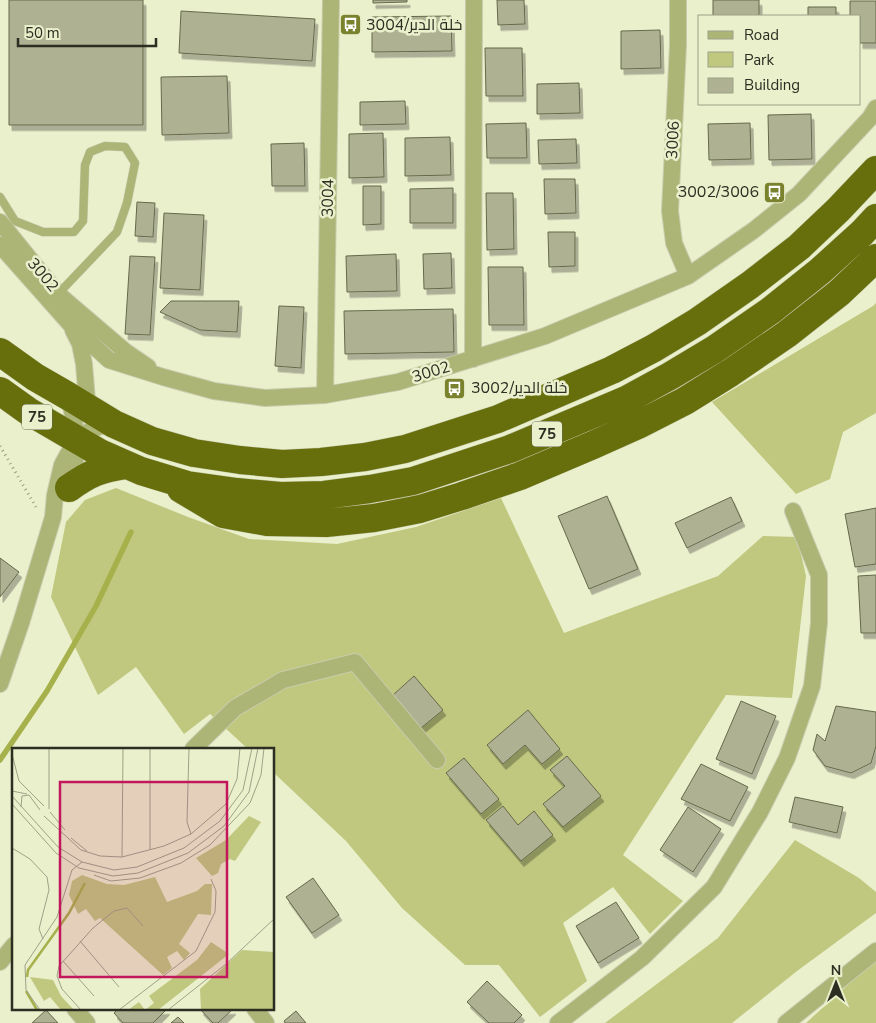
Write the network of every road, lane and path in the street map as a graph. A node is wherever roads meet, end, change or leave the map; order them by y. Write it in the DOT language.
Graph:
graph roads {
  1 [pos="331,0"];
  2 [pos="474,0"];
  3 [pos="678,0"];
  4 [pos="876,108"];
  5 [pos="876,170"];
  6 [pos="0,197"];
  7 [pos="876,218"];
  8 [pos="0,222"];
  9 [pos="0,245"];
  10 [pos="876,258"];
  11 [pos="688,276"];
  12 [pos="58,294"];
  13 [pos="72,326"];
  14 [pos="0,352"];
  15 [pos="473,359"];
  16 [pos="163,377"];
  17 [pos="0,391"];
  18 [pos="325,395"];
  19 [pos="89,425"];
  20 [pos="0,446"];
  21 [pos="126,465"];
  22 [pos="160,477"];
  23 [pos="69,488"];
  24 [pos="793,512"];
  25 [pos="51,523"];
  26 [pos="0,684"];
  27 [pos="194,748"];
  28 [pos="438,760"];
  29 [pos="12,947"];
  30 [pos="876,951"];
  31 [pos="0,962"];
  32 [pos="75,1010"];
  33 [pos="256,1010"];
  34 [pos="87,1023"];
  35 [pos="266,1023"];
  36 [pos="558,1023"];
  37 [pos="786,1023"];
  1 -- 18 [label="street, 3004"];
  2 -- 15 [label="street"];
  3 -- 11 [label="street, 3006"];
  4 -- 11 [label="street, 3002"];
  5 -- 19 [label="highway, 75"];
  6 -- 12 [label="lane"];
  7 -- 22 [label="highway, 75"];
  8 -- 12 [label="street, 3002"];
  9 -- 13 [label="street, 3002"];
  10 -- 22 [label="highway"];
  11 -- 15 [label="street, 3002"];
  12 -- 16 [label="street, 3002"];
  13 -- 16 [label="street, 3002"];
  13 -- 19 [label="street"];
  14 -- 19 [label="highway, 75"];
  15 -- 18 [label="street, 3002"];
  16 -- 18 [label="street, 3002"];
  17 -- 19 [label="highway, 75"];
  19 -- 21 [label="highway, 75"];
  19 -- 23 [label="street"];
  19 -- 25 [label="street"];
  20 -- 25 [label="path"];
  21 -- 22 [label="highway, 75"];
  21 -- 23 [label="highway"];
  23 -- 25 [label="street"];
  24 -- 36 [label="street"];
  25 -- 26 [label="street"];
  27 -- 28 [label="street"];
  29 -- 31 [label="street"];
  30 -- 37 [label="street"];
  32 -- 34 [label="street"];
  33 -- 35 [label="street"];
}
